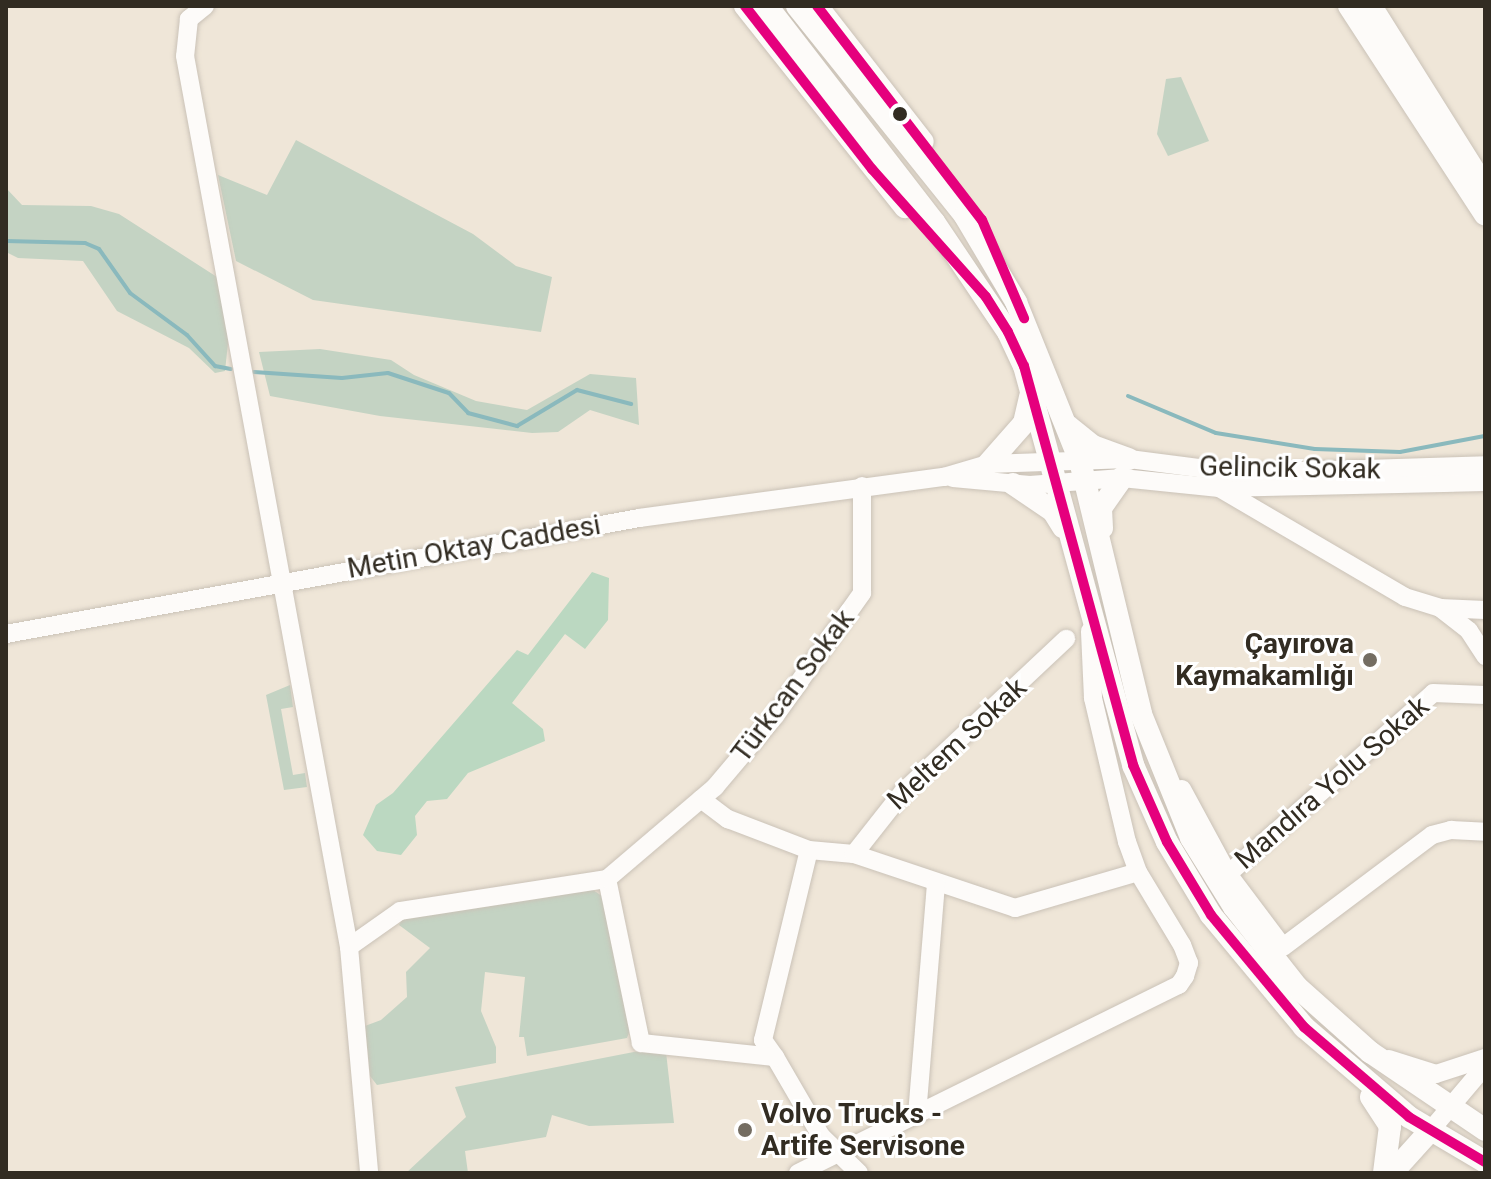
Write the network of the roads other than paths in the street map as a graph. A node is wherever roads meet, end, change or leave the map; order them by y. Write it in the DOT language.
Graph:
graph roads {
  1 [pos="205,6"];
  2 [pos="745,6"];
  3 [pos="767,6"];
  4 [pos="797,6"];
  5 [pos="817,6"];
  6 [pos="1349,6"];
  7 [pos="1371,6"];
  8 [pos="1485,188"];
  9 [pos="1485,215"];
  10 [pos="1007,286"];
  11 [pos="986,297"];
  12 [pos="1031,392"];
  13 [pos="1065,424"];
  14 [pos="988,464"];
  15 [pos="1175,465"];
  16 [pos="1485,465"];
  17 [pos="1125,469"];
  18 [pos="1082,470"];
  19 [pos="1051,473"];
  20 [pos="944,477"];
  21 [pos="1485,482"];
  22 [pos="1013,484"];
  23 [pos="862,486"];
  24 [pos="1219,488"];
  25 [pos="1067,533"];
  26 [pos="1102,549"];
  27 [pos="281,580"];
  28 [pos="1440,608"];
  29 [pos="1089,610"];
  30 [pos="1485,610"];
  31 [pos="1120,626"];
  32 [pos="6,634"];
  33 [pos="1066,639"];
  34 [pos="1485,656"];
  35 [pos="1485,695"];
  36 [pos="701,799"];
  37 [pos="1485,832"];
  38 [pos="809,850"];
  39 [pos="854,854"];
  40 [pos="1138,872"];
  41 [pos="1228,874"];
  42 [pos="607,879"];
  43 [pos="936,884"];
  44 [pos="349,947"];
  45 [pos="1304,1027"];
  46 [pos="1370,1052"];
  47 [pos="775,1057"];
  48 [pos="1485,1058"];
  49 [pos="1485,1066"];
  50 [pos="1449,1108"];
  51 [pos="917,1115"];
  52 [pos="1485,1130"];
  53 [pos="1430,1131"];
  54 [pos="840,1153"];
  55 [pos="1485,1162"];
  56 [pos="369,1173"];
  57 [pos="798,1173"];
  58 [pos="859,1173"];
  59 [pos="1384,1173"];
  60 [pos="1392,1173"];
  1 -- 27 [label="street"];
  2 -- 11 [label="main road"];
  3 -- 11 [label="main road"];
  4 -- 10 [label="main road"];
  5 -- 10 [label="main road"];
  6 -- 9 [label="main road"];
  7 -- 8 [label="main road"];
  10 -- 13 [label="main road"];
  11 -- 12 [label="main road"];
  12 -- 14 [label="main road"];
  12 -- 19 [label="main road"];
  13 -- 17 [label="main road"];
  13 -- 18 [label="main road"];
  14 -- 19 [label="street, Metin Oktay Caddesi"];
  14 -- 20 [label="street, Metin Oktay Caddesi"];
  15 -- 16 [label="street, Gelincik Sokak"];
  15 -- 17 [label="street, Gelincik Sokak"];
  15 -- 24 [label="street"];
  17 -- 18 [label="street, Gelincik Sokak"];
  17 -- 24 [label="street, Gelincik Sokak"];
  17 -- 26 [label="main road"];
  18 -- 19 [label="street, Gelincik Sokak"];
  18 -- 26 [label="main road"];
  19 -- 22 [label="street, Metin Oktay Caddesi"];
  19 -- 25 [label="main road"];
  20 -- 22 [label="street, Metin Oktay Caddesi"];
  20 -- 23 [label="street, Metin Oktay Caddesi"];
  21 -- 24 [label="street, Gelincik Sokak"];
  22 -- 25 [label="main road"];
  23 -- 27 [label="street, Metin Oktay Caddesi"];
  23 -- 36 [label="street, Türkcan Sokak"];
  24 -- 28 [label="street"];
  25 -- 29 [label="main road"];
  26 -- 31 [label="main road"];
  27 -- 32 [label="street, Metin Oktay Caddesi"];
  27 -- 44 [label="street"];
  28 -- 30 [label="street"];
  28 -- 34 [label="street"];
  29 -- 40 [label="street"];
  29 -- 45 [label="main road"];
  31 -- 41 [label="street"];
  31 -- 46 [label="main road"];
  33 -- 39 [label="street, Meltem Sokak"];
  35 -- 41 [label="street, Mandıra Yolu Sokak"];
  36 -- 38 [label="street"];
  36 -- 42 [label="street, Türkcan Sokak"];
  37 -- 41 [label="street"];
  38 -- 39 [label="street"];
  38 -- 47 [label="street"];
  39 -- 43 [label="street"];
  40 -- 43 [label="street"];
  40 -- 51 [label="street"];
  42 -- 44 [label="street"];
  42 -- 47 [label="street"];
  43 -- 51 [label="street"];
  44 -- 56 [label="street"];
  45 -- 53 [label="main road"];
  45 -- 59 [label="main road"];
  46 -- 48 [label="street"];
  46 -- 50 [label="main road"];
  47 -- 54 [label="street"];
  49 -- 50 [label="street"];
  50 -- 52 [label="main road"];
  50 -- 53 [label="street"];
  51 -- 54 [label="street"];
  53 -- 55 [label="main road"];
  53 -- 60 [label="main road"];
  54 -- 57 [label="street"];
  54 -- 58 [label="street"];
}
